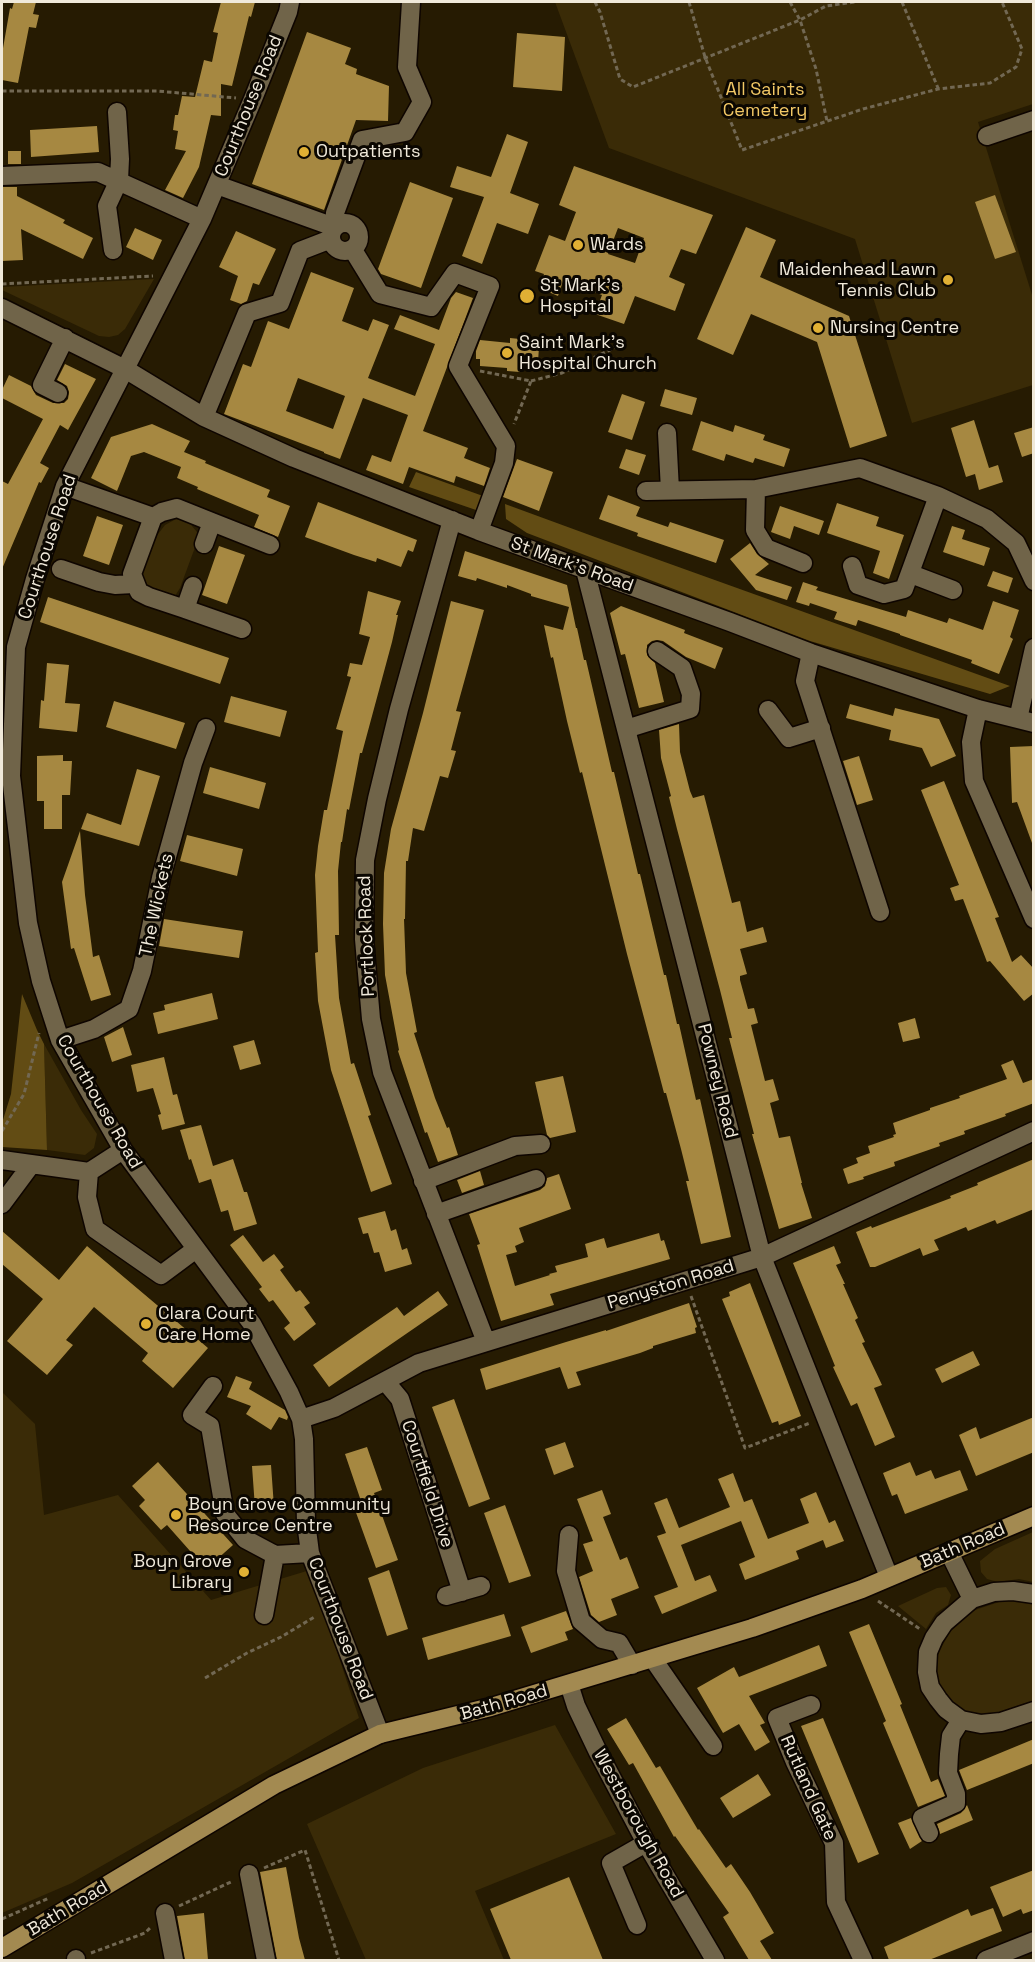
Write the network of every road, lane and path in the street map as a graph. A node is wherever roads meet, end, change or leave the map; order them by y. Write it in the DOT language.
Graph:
graph roads {
  1 [pos="290,2"];
  2 [pos="411,2"];
  3 [pos="595,2"];
  4 [pos="689,2"];
  5 [pos="790,2"];
  6 [pos="855,2"];
  7 [pos="902,2"];
  8 [pos="1002,2"];
  9 [pos="800,20"];
  10 [pos="705,57"];
  11 [pos="938,89"];
  12 [pos="2,92"];
  13 [pos="253,99"];
  14 [pos="117,112"];
  15 [pos="1034,120"];
  16 [pos="827,121"];
  17 [pos="987,136"];
  18 [pos="2,176"];
  19 [pos="119,180"];
  20 [pos="217,185"];
  21 [pos="202,219"];
  22 [pos="334,230"];
  23 [pos="112,250"];
  24 [pos="174,275"];
  25 [pos="2,284"];
  26 [pos="2,308"];
  27 [pos="65,338"];
  28 [pos="616,348"];
  29 [pos="458,366"];
  30 [pos="125,369"];
  31 [pos="531,381"];
  32 [pos="58,393"];
  33 [pos="204,417"];
  34 [pos="667,433"];
  35 [pos="506,446"];
  36 [pos="65,486"];
  37 [pos="756,489"];
  38 [pos="670,490"];
  39 [pos="646,491"];
  40 [pos="938,496"];
  41 [pos="153,517"];
  42 [pos="452,520"];
  43 [pos="212,522"];
  44 [pos="479,531"];
  45 [pos="204,544"];
  46 [pos="270,545"];
  47 [pos="803,563"];
  48 [pos="852,566"];
  49 [pos="61,569"];
  50 [pos="585,570"];
  51 [pos="911,574"];
  52 [pos="1034,581"];
  53 [pos="134,584"];
  54 [pos="193,586"];
  55 [pos="953,590"];
  56 [pos="185,609"];
  57 [pos="242,629"];
  58 [pos="1034,648"];
  59 [pos="657,651"];
  60 [pos="811,653"];
  61 [pos="8,663"];
  62 [pos="978,709"];
  63 [pos="768,710"];
  64 [pos="1026,721"];
  65 [pos="206,728"];
  66 [pos="821,728"];
  67 [pos="626,729"];
  68 [pos="880,912"];
  69 [pos="1034,919"];
  70 [pos="50,1009"];
  71 [pos="60,1040"];
  72 [pos="2,1131"];
  73 [pos="1034,1131"];
  74 [pos="541,1144"];
  75 [pos="123,1150"];
  76 [pos="2,1160"];
  77 [pos="31,1166"];
  78 [pos="89,1172"];
  79 [pos="536,1179"];
  80 [pos="423,1181"];
  81 [pos="2,1204"];
  82 [pos="436,1214"];
  83 [pos="196,1249"];
  84 [pos="762,1257"];
  85 [pos="686,1281"];
  86 [pos="486,1342"];
  87 [pos="385,1381"];
  88 [pos="213,1386"];
  89 [pos="825,1417"];
  90 [pos="301,1419"];
  91 [pos="1034,1516"];
  92 [pos="569,1535"];
  93 [pos="949,1552"];
  94 [pos="310,1553"];
  95 [pos="275,1555"];
  96 [pos="890,1577"];
  97 [pos="481,1586"];
  98 [pos="862,1589"];
  99 [pos="1034,1594"];
  100 [pos="972,1599"];
  101 [pos="331,1609"];
  102 [pos="264,1616"];
  103 [pos="934,1638"];
  104 [pos="653,1659"];
  105 [pos="632,1665"];
  106 [pos="205,1678"];
  107 [pos="568,1684"];
  108 [pos="811,1705"];
  109 [pos="1034,1711"];
  110 [pos="961,1720"];
  111 [pos="381,1734"];
  112 [pos="713,1746"];
  113 [pos="929,1833"];
  114 [pos="646,1843"];
  115 [pos="249,1874"];
  116 [pos="165,1913"];
  117 [pos="637,1925"];
  118 [pos="1034,1941"];
  119 [pos="2,1948"];
  120 [pos="174,1960"];
  121 [pos="266,1960"];
  122 [pos="339,1960"];
  123 [pos="715,1960"];
  124 [pos="863,1960"];
  125 [pos="986,1960"];
  1 -- 13 [label="street, Courthouse Road"];
  2 -- 22 [label="street"];
  3 -- 10 [label="path"];
  4 -- 10 [label="path"];
  5 -- 9 [label="path"];
  6 -- 9 [label="path"];
  7 -- 11 [label="path"];
  8 -- 11 [label="path"];
  9 -- 10 [label="path"];
  9 -- 16 [label="path"];
  10 -- 16 [label="path"];
  11 -- 16 [label="path"];
  12 -- 13 [label="path"];
  13 -- 20 [label="street, Courthouse Road"];
  14 -- 19 [label="street"];
  15 -- 17 [label="street"];
  18 -- 19 [label="street"];
  19 -- 21 [label="street"];
  19 -- 23 [label="street"];
  20 -- 21 [label="street, Courthouse Road"];
  20 -- 22 [label="street"];
  21 -- 24 [label="street, Courthouse Road"];
  22 -- 29 [label="street"];
  22 -- 33 [label="street"];
  24 -- 25 [label="path"];
  24 -- 30 [label="street, Courthouse Road"];
  26 -- 27 [label="street, St Mark's Road"];
  27 -- 30 [label="street, St Mark's Road"];
  27 -- 32 [label="street"];
  28 -- 31 [label="path"];
  29 -- 31 [label="path"];
  29 -- 35 [label="street"];
  30 -- 33 [label="street, St Mark's Road"];
  30 -- 36 [label="street, Courthouse Road"];
  31 -- 35 [label="path"];
  33 -- 42 [label="street, St Mark's Road"];
  34 -- 38 [label="street"];
  35 -- 44 [label="street"];
  36 -- 41 [label="street"];
  36 -- 61 [label="street, Courthouse Road"];
  37 -- 38 [label="street"];
  37 -- 40 [label="street"];
  37 -- 47 [label="street"];
  38 -- 39 [label="street"];
  40 -- 51 [label="street"];
  40 -- 52 [label="street"];
  41 -- 43 [label="street"];
  41 -- 53 [label="street"];
  42 -- 44 [label="street, St Mark's Road"];
  42 -- 80 [label="street, Portlock Road"];
  43 -- 45 [label="street"];
  43 -- 46 [label="street"];
  44 -- 50 [label="street, St Mark's Road"];
  48 -- 51 [label="street"];
  49 -- 53 [label="street"];
  50 -- 60 [label="street, St Mark's Road"];
  50 -- 67 [label="street, Powney Road"];
  51 -- 55 [label="street"];
  53 -- 56 [label="street"];
  54 -- 56 [label="street"];
  56 -- 57 [label="street"];
  58 -- 64 [label="street"];
  59 -- 67 [label="street"];
  60 -- 62 [label="street, St Mark's Road"];
  60 -- 66 [label="street"];
  61 -- 70 [label="street, Courthouse Road"];
  62 -- 64 [label="street, St Mark's Road"];
  62 -- 69 [label="street"];
  63 -- 66 [label="street"];
  65 -- 71 [label="street, The Wickets"];
  66 -- 68 [label="street"];
  67 -- 84 [label="street, Powney Road"];
  70 -- 71 [label="street, Courthouse Road"];
  70 -- 72 [label="path"];
  71 -- 75 [label="street, Courthouse Road"];
  73 -- 84 [label="street, Penyston Road"];
  74 -- 80 [label="street"];
  75 -- 78 [label="street"];
  75 -- 83 [label="street, Courthouse Road"];
  76 -- 77 [label="street"];
  77 -- 78 [label="street"];
  77 -- 81 [label="street"];
  78 -- 83 [label="street"];
  79 -- 82 [label="street"];
  80 -- 82 [label="street, Portlock Road"];
  82 -- 86 [label="street, Portlock Road"];
  83 -- 90 [label="street, Courthouse Road"];
  84 -- 85 [label="street, Penyston Road"];
  84 -- 89 [label="street, Powney Road"];
  85 -- 86 [label="street, Penyston Road"];
  85 -- 89 [label="path"];
  86 -- 87 [label="street, Penyston Road"];
  87 -- 90 [label="street, Penyston Road"];
  87 -- 97 [label="street, Courtfield Drive"];
  88 -- 95 [label="street"];
  89 -- 96 [label="street, Powney Road"];
  90 -- 94 [label="street, Courthouse Road"];
  91 -- 93 [label="main road, Bath Road"];
  92 -- 105 [label="street"];
  93 -- 96 [label="main road, Bath Road"];
  93 -- 100 [label="street"];
  94 -- 95 [label="street"];
  94 -- 101 [label="street, Courthouse Road"];
  95 -- 102 [label="street"];
  96 -- 98 [label="main road, Bath Road"];
  98 -- 103 [label="path"];
  98 -- 104 [label="main road, Bath Road"];
  99 -- 100 [label="street"];
  100 -- 103 [label="street"];
  101 -- 106 [label="path"];
  101 -- 111 [label="street, Courthouse Road"];
  103 -- 110 [label="street"];
  104 -- 105 [label="main road, Bath Road"];
  104 -- 112 [label="street"];
  105 -- 107 [label="main road, Bath Road"];
  107 -- 111 [label="main road, Bath Road"];
  107 -- 114 [label="street, Westborough Road"];
  108 -- 124 [label="street, Rutland Gate"];
  109 -- 110 [label="street"];
  110 -- 113 [label="street"];
  111 -- 119 [label="main road, Bath Road"];
  114 -- 117 [label="street"];
  114 -- 123 [label="street, Westborough Road"];
  115 -- 121 [label="street"];
  115 -- 122 [label="path"];
  116 -- 120 [label="street"];
  118 -- 125 [label="street"];
}
